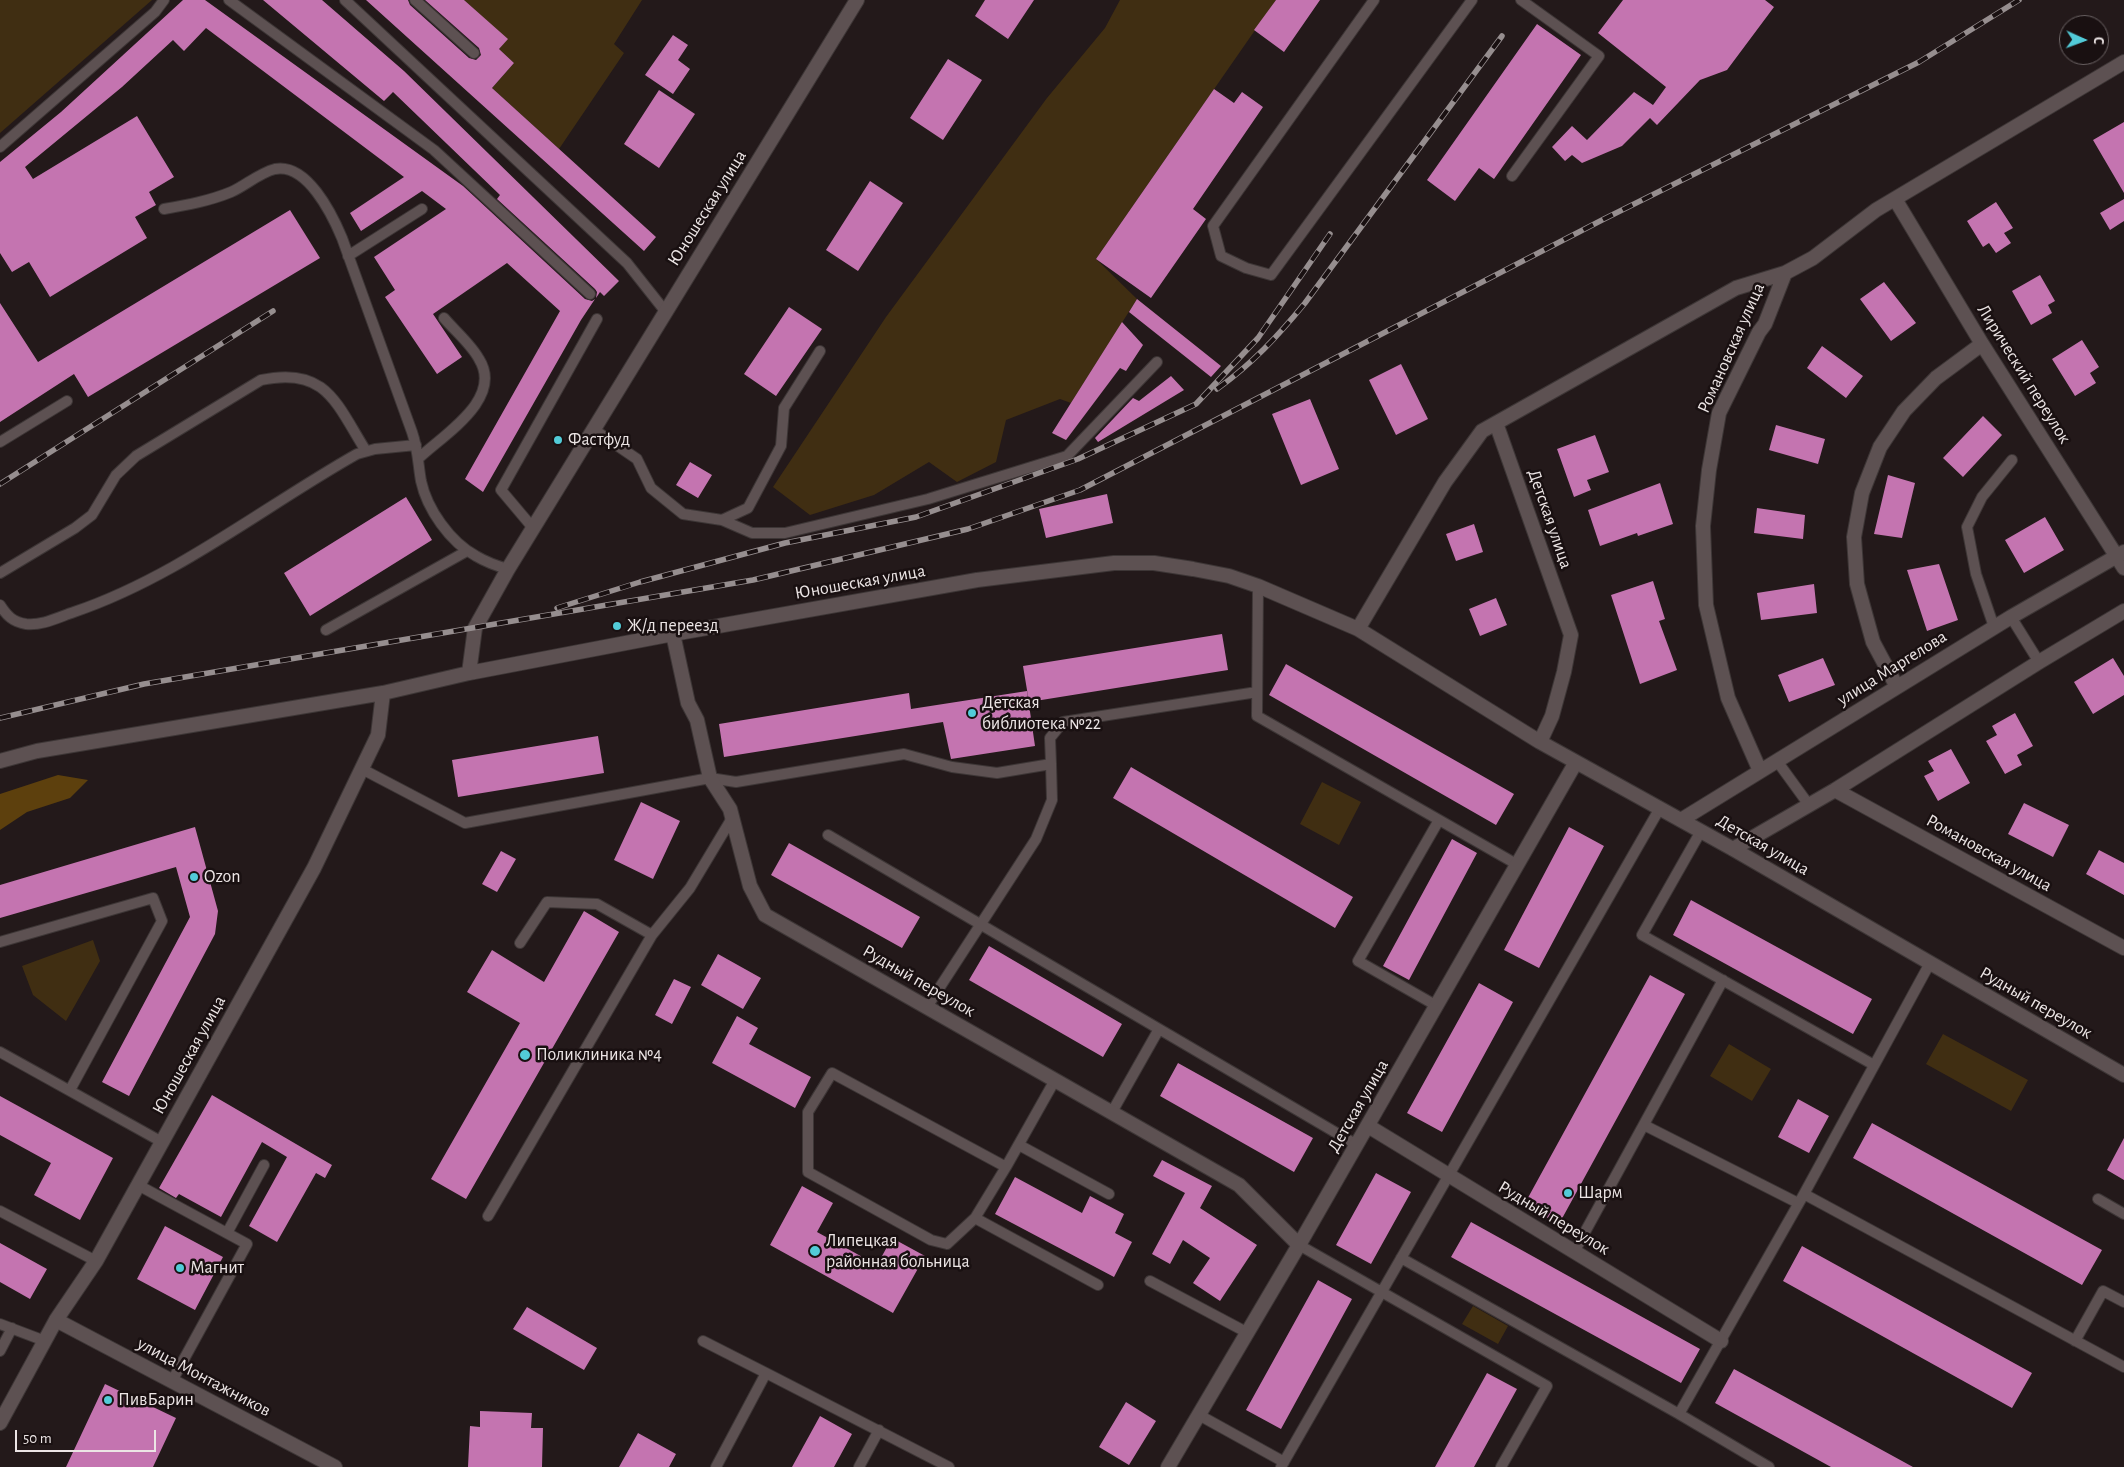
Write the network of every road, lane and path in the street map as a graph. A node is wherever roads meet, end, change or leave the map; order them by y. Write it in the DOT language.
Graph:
graph roads {
  1 [pos="164,0"];
  2 [pos="229,0"];
  3 [pos="345,0"];
  4 [pos="415,0"];
  5 [pos="856,0"];
  6 [pos="1374,0"];
  7 [pos="1472,0"];
  8 [pos="1521,0"];
  9 [pos="474,54"];
  10 [pos="2124,62"];
  11 [pos="0,147"];
  12 [pos="1512,176"];
  13 [pos="1895,199"];
  14 [pos="164,209"];
  15 [pos="422,209"];
  16 [pos="348,256"];
  17 [pos="1785,273"];
  18 [pos="590,294"];
  19 [pos="665,311"];
  20 [pos="444,318"];
  21 [pos="597,319"];
  22 [pos="1982,344"];
  23 [pos="820,351"];
  24 [pos="1157,362"];
  25 [pos="67,401"];
  26 [pos="1496,423"];
  27 [pos="593,429"];
  28 [pos="0,442"];
  29 [pos="416,445"];
  30 [pos="366,451"];
  31 [pos="419,458"];
  32 [pos="2012,460"];
  33 [pos="722,520"];
  34 [pos="533,528"];
  35 [pos="467,551"];
  36 [pos="2122,559"];
  37 [pos="508,570"];
  38 [pos="0,573"];
  39 [pos="1258,586"];
  40 [pos="0,605"];
  41 [pos="2124,611"];
  42 [pos="2012,617"];
  43 [pos="1994,627"];
  44 [pos="1358,629"];
  45 [pos="326,630"];
  46 [pos="673,634"];
  47 [pos="2039,662"];
  48 [pos="469,673"];
  49 [pos="1898,686"];
  50 [pos="1257,692"];
  51 [pos="383,693"];
  52 [pos="1540,742"];
  53 [pos="0,761"];
  54 [pos="1777,761"];
  55 [pos="1576,762"];
  56 [pos="1050,764"];
  57 [pos="362,769"];
  58 [pos="1760,771"];
  59 [pos="710,778"];
  60 [pos="1835,790"];
  61 [pos="1809,805"];
  62 [pos="1660,808"];
  63 [pos="732,818"];
  64 [pos="1439,820"];
  65 [pos="1681,820"];
  66 [pos="1701,831"];
  67 [pos="828,834"];
  68 [pos="1733,849"];
  69 [pos="1518,865"];
  70 [pos="980,924"];
  71 [pos="652,935"];
  72 [pos="0,942"];
  73 [pos="520,943"];
  74 [pos="2124,948"];
  75 [pos="1930,963"];
  76 [pos="1724,980"];
  77 [pos="1436,1006"];
  78 [pos="927,1007"];
  79 [pos="1160,1029"];
  80 [pos="0,1052"];
  81 [pos="1874,1065"];
  82 [pos="2124,1075"];
  83 [pos="1055,1080"];
  84 [pos="70,1090"];
  85 [pos="1112,1112"];
  86 [pos="1644,1125"];
  87 [pos="1368,1126"];
  88 [pos="162,1142"];
  89 [pos="1019,1145"];
  90 [pos="1357,1145"];
  91 [pos="264,1165"];
  92 [pos="1006,1167"];
  93 [pos="1448,1176"];
  94 [pos="138,1185"];
  95 [pos="1109,1194"];
  96 [pos="1804,1194"];
  97 [pos="2098,1199"];
  98 [pos="1798,1203"];
  99 [pos="0,1211"];
  100 [pos="2124,1214"];
  101 [pos="488,1216"];
  102 [pos="975,1218"];
  103 [pos="227,1233"];
  104 [pos="1299,1245"];
  105 [pos="1574,1252"];
  106 [pos="1401,1258"];
  107 [pos="96,1261"];
  108 [pos="1150,1281"];
  109 [pos="1098,1285"];
  110 [pos="1382,1292"];
  111 [pos="2124,1302"];
  112 [pos="56,1320"];
  113 [pos="0,1324"];
  114 [pos="12,1328"];
  115 [pos="1248,1333"];
  116 [pos="45,1341"];
  117 [pos="703,1341"];
  118 [pos="2076,1341"];
  119 [pos="1721,1342"];
  120 [pos="0,1351"];
  121 [pos="2124,1367"];
  122 [pos="766,1373"];
  123 [pos="172,1381"];
  124 [pos="1679,1414"];
  125 [pos="1199,1415"];
  126 [pos="0,1423"];
  127 [pos="879,1430"];
  128 [pos="1282,1464"];
  129 [pos="335,1467"];
  130 [pos="716,1467"];
  131 [pos="859,1467"];
  132 [pos="950,1467"];
  133 [pos="1168,1467"];
  134 [pos="1501,1467"];
  135 [pos="1769,1467"];
  1 -- 11 [label="lane"];
  2 -- 18 [label="lane"];
  3 -- 19 [label="lane"];
  4 -- 9 [label="lane"];
  5 -- 19 [label="street, Юношеская улица"];
  6 -- 7 [label="lane"];
  8 -- 12 [label="lane"];
  10 -- 13 [label="street, Романовская улица"];
  13 -- 17 [label="street, Романовская улица"];
  13 -- 22 [label="street, Лирический переулок"];
  14 -- 16 [label="lane"];
  15 -- 16 [label="lane"];
  16 -- 29 [label="lane"];
  17 -- 26 [label="street"];
  17 -- 58 [label="street, Романовская улица"];
  19 -- 27 [label="street, Юношеская улица"];
  20 -- 31 [label="lane"];
  21 -- 34 [label="lane"];
  22 -- 36 [label="street, Лирический переулок"];
  22 -- 49 [label="street"];
  23 -- 33 [label="lane"];
  24 -- 33 [label="lane"];
  25 -- 28 [label="lane"];
  26 -- 44 [label="street"];
  26 -- 52 [label="street, Детская улица"];
  27 -- 33 [label="lane"];
  27 -- 34 [label="street, Юношеская улица"];
  29 -- 30 [label="lane"];
  29 -- 31 [label="lane"];
  30 -- 38 [label="lane"];
  30 -- 40 [label="lane"];
  31 -- 35 [label="lane"];
  32 -- 43 [label="lane"];
  34 -- 37 [label="street, Юношеская улица"];
  35 -- 37 [label="lane"];
  35 -- 45 [label="lane"];
  36 -- 42 [label="street, улица Маргелова"];
  37 -- 48 [label="street, Юношеская улица"];
  39 -- 44 [label="street, Детская улица"];
  39 -- 46 [label="street, Юношеская улица"];
  39 -- 50 [label="lane"];
  41 -- 47 [label="street"];
  42 -- 43 [label="street, улица Маргелова"];
  42 -- 47 [label="lane"];
  43 -- 49 [label="street, улица Маргелова"];
  44 -- 52 [label="street, Детская улица"];
  46 -- 48 [label="street, Юношеская улица"];
  46 -- 59 [label="street, Рудный переулок"];
  47 -- 60 [label="street"];
  48 -- 51 [label="street, Юношеская улица"];
  49 -- 54 [label="street, улица Маргелова"];
  50 -- 56 [label="lane"];
  50 -- 64 [label="lane"];
  51 -- 53 [label="street, Юношеская улица"];
  51 -- 57 [label="street, Юношеская улица"];
  52 -- 55 [label="street, Детская улица"];
  54 -- 58 [label="street, улица Маргелова"];
  54 -- 61 [label="lane"];
  55 -- 62 [label="street, Детская улица"];
  55 -- 69 [label="street, Детская улица"];
  56 -- 59 [label="lane"];
  56 -- 70 [label="lane"];
  57 -- 59 [label="lane"];
  57 -- 88 [label="street, Юношеская улица"];
  58 -- 65 [label="street, улица Маргелова"];
  59 -- 63 [label="street, Рудный переулок"];
  60 -- 61 [label="street"];
  60 -- 74 [label="street, Романовская улица"];
  61 -- 68 [label="street"];
  62 -- 65 [label="street, Детская улица"];
  62 -- 93 [label="lane"];
  63 -- 71 [label="lane"];
  63 -- 78 [label="street, Рудный переулок"];
  64 -- 69 [label="lane"];
  64 -- 77 [label="lane"];
  65 -- 66 [label="street, Детская улица"];
  66 -- 68 [label="street, Детская улица"];
  66 -- 76 [label="lane"];
  67 -- 70 [label="lane"];
  68 -- 75 [label="street, Детская улица"];
  69 -- 77 [label="street, Детская улица"];
  70 -- 78 [label="lane"];
  70 -- 79 [label="lane"];
  71 -- 73 [label="lane"];
  71 -- 101 [label="lane"];
  72 -- 84 [label="lane"];
  75 -- 81 [label="lane"];
  75 -- 82 [label="street, Рудный переулок"];
  76 -- 81 [label="lane"];
  76 -- 86 [label="lane"];
  77 -- 87 [label="street, Детская улица"];
  78 -- 83 [label="street, Рудный переулок"];
  79 -- 85 [label="lane"];
  79 -- 90 [label="lane"];
  80 -- 84 [label="lane"];
  81 -- 96 [label="lane"];
  83 -- 85 [label="street, Рудный переулок"];
  83 -- 89 [label="lane"];
  84 -- 88 [label="lane"];
  85 -- 104 [label="street, Рудный переулок"];
  86 -- 98 [label="lane"];
  86 -- 105 [label="lane"];
  87 -- 90 [label="street, Детская улица"];
  87 -- 93 [label="street, Рудный переулок"];
  88 -- 94 [label="street, Юношеская улица"];
  89 -- 92 [label="lane"];
  89 -- 95 [label="lane"];
  90 -- 104 [label="street, Детская улица"];
  91 -- 103 [label="lane"];
  92 -- 102 [label="lane"];
  92 -- 102 [label="lane"];
  93 -- 105 [label="street, Рудный переулок"];
  93 -- 106 [label="lane"];
  94 -- 103 [label="lane"];
  94 -- 107 [label="street, Юношеская улица"];
  96 -- 98 [label="lane"];
  96 -- 118 [label="lane"];
  97 -- 100 [label="lane"];
  98 -- 119 [label="lane"];
  99 -- 107 [label="lane"];
  102 -- 109 [label="lane"];
  103 -- 123 [label="lane"];
  104 -- 110 [label="lane"];
  104 -- 115 [label="street, Детская улица"];
  105 -- 119 [label="street, Рудный переулок"];
  106 -- 110 [label="lane"];
  106 -- 124 [label="lane"];
  107 -- 112 [label="street, Юношеская улица"];
  108 -- 115 [label="lane"];
  110 -- 128 [label="lane"];
  110 -- 134 [label="lane"];
  111 -- 118 [label="lane"];
  112 -- 116 [label="street, Юношеская улица"];
  112 -- 123 [label="street, улица Монтажников"];
  113 -- 114 [label="lane"];
  114 -- 116 [label="lane"];
  114 -- 120 [label="lane"];
  115 -- 125 [label="street, Детская улица"];
  116 -- 126 [label="street, Юношеская улица"];
  117 -- 122 [label="lane"];
  118 -- 121 [label="lane"];
  119 -- 124 [label="lane"];
  122 -- 127 [label="lane"];
  122 -- 130 [label="lane"];
  123 -- 129 [label="street, улица Монтажников"];
  124 -- 135 [label="lane"];
  125 -- 128 [label="lane"];
  125 -- 133 [label="street, Детская улица"];
  127 -- 131 [label="lane"];
  127 -- 132 [label="lane"];
}
